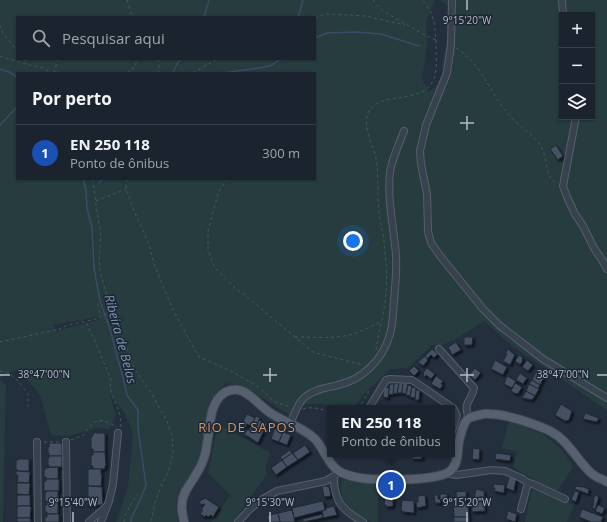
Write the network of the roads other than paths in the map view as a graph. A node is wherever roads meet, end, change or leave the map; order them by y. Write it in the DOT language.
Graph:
graph roads {
  1 [pos="452,0"];
  2 [pos="562,0"];
  3 [pos="562,12"];
  4 [pos="575,120"];
  5 [pos="404,132"];
  6 [pos="607,269"];
  7 [pos="439,349"];
  8 [pos="607,398"];
  9 [pos="371,405"];
  10 [pos="449,405"];
  11 [pos="455,412"];
  12 [pos="469,418"];
  13 [pos="455,421"];
  14 [pos="290,423"];
  15 [pos="118,433"];
  16 [pos="37,442"];
  17 [pos="66,442"];
  18 [pos="327,456"];
  19 [pos="327,457"];
  20 [pos="336,473"];
  21 [pos="447,473"];
  22 [pos="607,482"];
  23 [pos="528,483"];
  24 [pos="566,499"];
  25 [pos="107,506"];
  26 [pos="521,509"];
  27 [pos="38,522"];
  28 [pos="67,522"];
  29 [pos="89,522"];
  30 [pos="101,522"];
  31 [pos="184,522"];
  32 [pos="238,522"];
  33 [pos="363,522"];
  1 -- 8 [label="street"];
  2 -- 3 [label="street"];
  4 -- 6 [label="street"];
  5 -- 14 [label="street"];
  7 -- 12 [label="street"];
  9 -- 10 [label="street"];
  11 -- 13 [label="street"];
  12 -- 21 [label="main road"];
  12 -- 22 [label="main road"];
  14 -- 18 [label="main road"];
  14 -- 31 [label="main road"];
  15 -- 25 [label="street"];
  16 -- 27 [label="street"];
  17 -- 28 [label="street"];
  19 -- 20 [label="main road"];
  20 -- 21 [label="main road"];
  20 -- 32 [label="street"];
  20 -- 33 [label="street"];
  21 -- 23 [label="street"];
  23 -- 24 [label="street"];
  23 -- 26 [label="street"];
  25 -- 29 [label="street"];
  25 -- 30 [label="street"];
}
